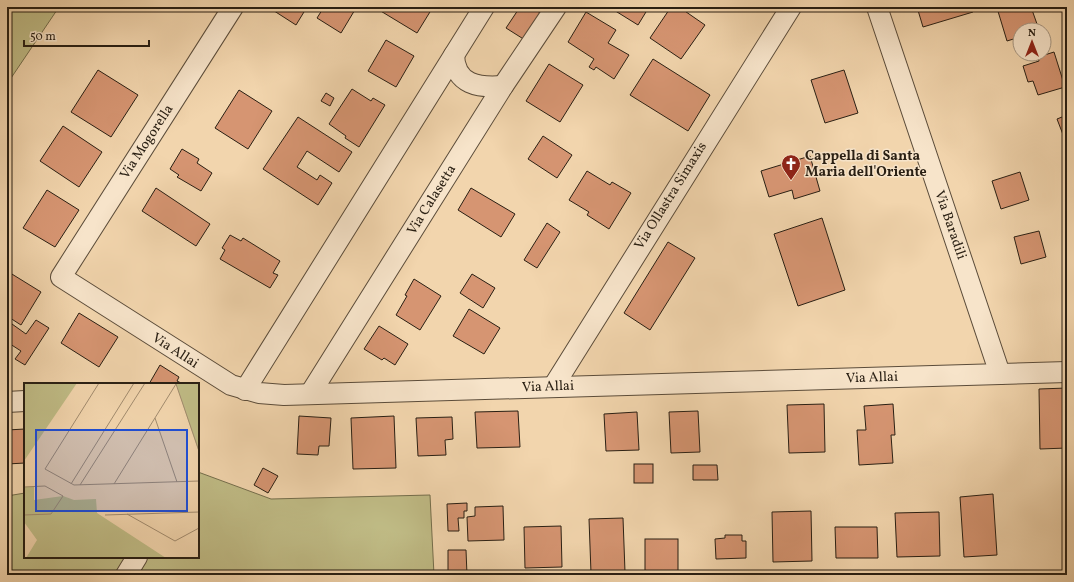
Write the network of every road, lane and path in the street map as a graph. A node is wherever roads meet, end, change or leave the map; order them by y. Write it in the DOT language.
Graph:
graph roads {
  1 [pos="233,7"];
  2 [pos="484,7"];
  3 [pos="556,7"];
  4 [pos="791,7"];
  5 [pos="877,7"];
  6 [pos="454,55"];
  7 [pos="504,86"];
  8 [pos="61,277"];
  9 [pos="1067,372"];
  10 [pos="1000,374"];
  11 [pos="553,387"];
  12 [pos="245,390"];
  13 [pos="310,394"];
  14 [pos="24,401"];
  15 [pos="7,402"];
  16 [pos="136,558"];
  17 [pos="126,575"];
  1 -- 8 [label="street, Via Mogorella"];
  2 -- 6 [label="street"];
  3 -- 7 [label="street, Via Calasetta"];
  4 -- 11 [label="street, Via Ollastra Simaxis"];
  5 -- 10 [label="street, Via Baradili"];
  6 -- 7 [label="street"];
  6 -- 12 [label="street"];
  7 -- 13 [label="street, Via Calasetta"];
  8 -- 12 [label="street, Via Allai"];
  9 -- 10 [label="street, Via Allai"];
  10 -- 11 [label="street, Via Allai"];
  11 -- 13 [label="street, Via Allai"];
  12 -- 13 [label="street, Via Allai"];
  14 -- 15 [label="street"];
  16 -- 17 [label="street"];
}
